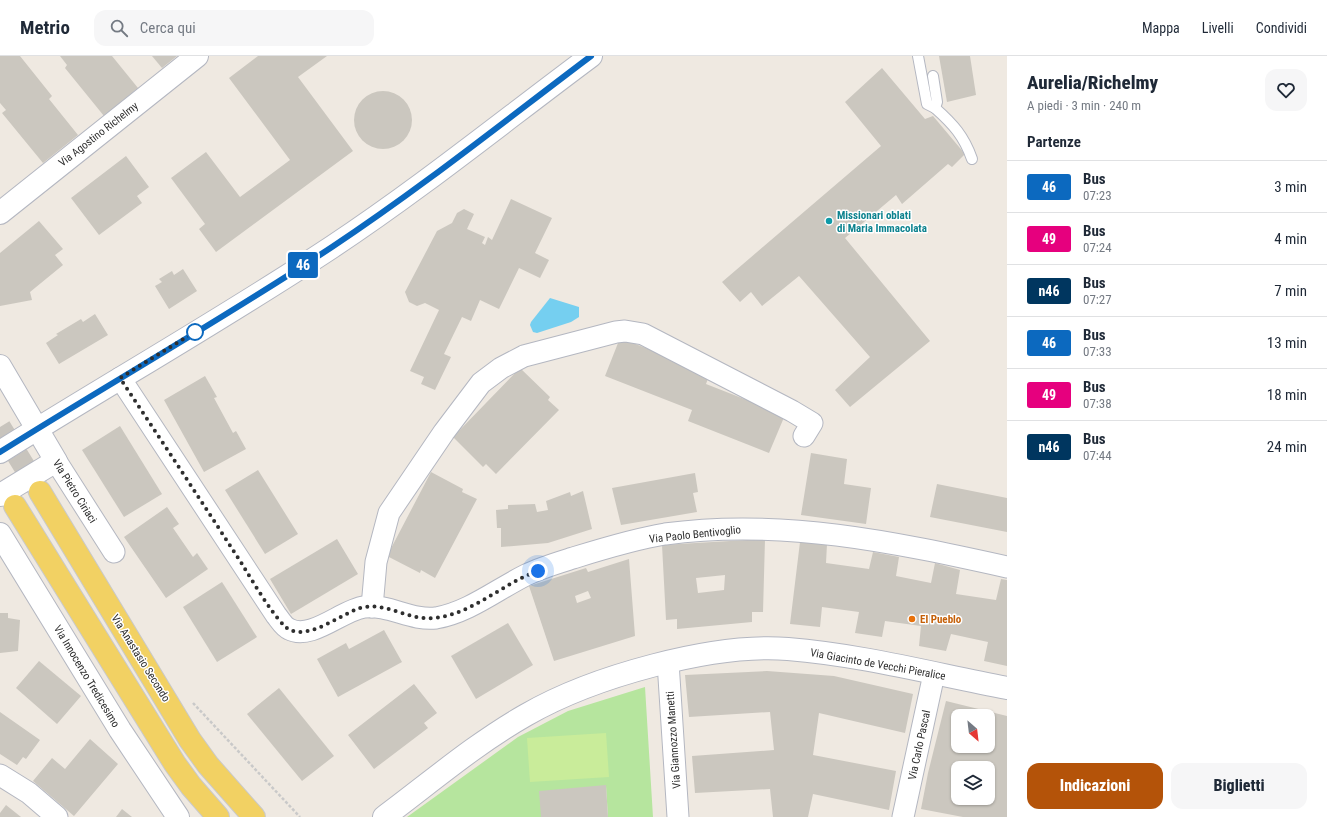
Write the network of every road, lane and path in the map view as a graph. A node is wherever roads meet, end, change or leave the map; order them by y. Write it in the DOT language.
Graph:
graph roads {
  1 [pos="197,56"];
  2 [pos="591,56"];
  3 [pos="918,56"];
  4 [pos="933,76"];
  5 [pos="935,108"];
  6 [pos="972,159"];
  7 [pos="0,213"];
  8 [pos="0,366"];
  9 [pos="120,378"];
  10 [pos="37,429"];
  11 [pos="804,436"];
  12 [pos="0,452"];
  13 [pos="56,461"];
  14 [pos="40,492"];
  15 [pos="8,501"];
  16 [pos="0,534"];
  17 [pos="114,552"];
  18 [pos="1007,567"];
  19 [pos="372,607"];
  20 [pos="668,662"];
  21 [pos="934,674"];
  22 [pos="1007,688"];
  23 [pos="192,702"];
  24 [pos="0,775"];
  25 [pos="57,817"];
  26 [pos="178,817"];
  27 [pos="218,817"];
  28 [pos="254,817"];
  29 [pos="300,817"];
  30 [pos="384,817"];
  31 [pos="678,817"];
  32 [pos="903,817"];
  1 -- 7 [label="street, Via Agostino Richelmy"];
  2 -- 9 [label="street"];
  3 -- 5 [label="lane"];
  4 -- 5 [label="lane"];
  5 -- 6 [label="lane"];
  8 -- 10 [label="street"];
  9 -- 10 [label="street"];
  9 -- 19 [label="street, Via Paolo Bentivoglio"];
  10 -- 12 [label="street"];
  10 -- 13 [label="street, Via Pietro Ciriaci"];
  11 -- 19 [label="street"];
  13 -- 15 [label="street"];
  13 -- 17 [label="street, Via Pietro Ciriaci"];
  14 -- 28 [label="main road, Via Anastasio Secondo"];
  15 -- 27 [label="main road"];
  16 -- 26 [label="street, Via Innocenzo Tredicesimo"];
  18 -- 19 [label="street, Via Paolo Bentivoglio"];
  20 -- 21 [label="street, Via Giacinto de Vecchi Pieralice"];
  20 -- 30 [label="street, Via Giacinto de Vecchi Pieralice"];
  20 -- 31 [label="street, Via Giannozzo Manetti"];
  21 -- 22 [label="street, Via Giacinto de Vecchi Pieralice"];
  21 -- 32 [label="street, Via Carlo Pascal"];
  23 -- 29 [label="path"];
  24 -- 25 [label="street"];
}
